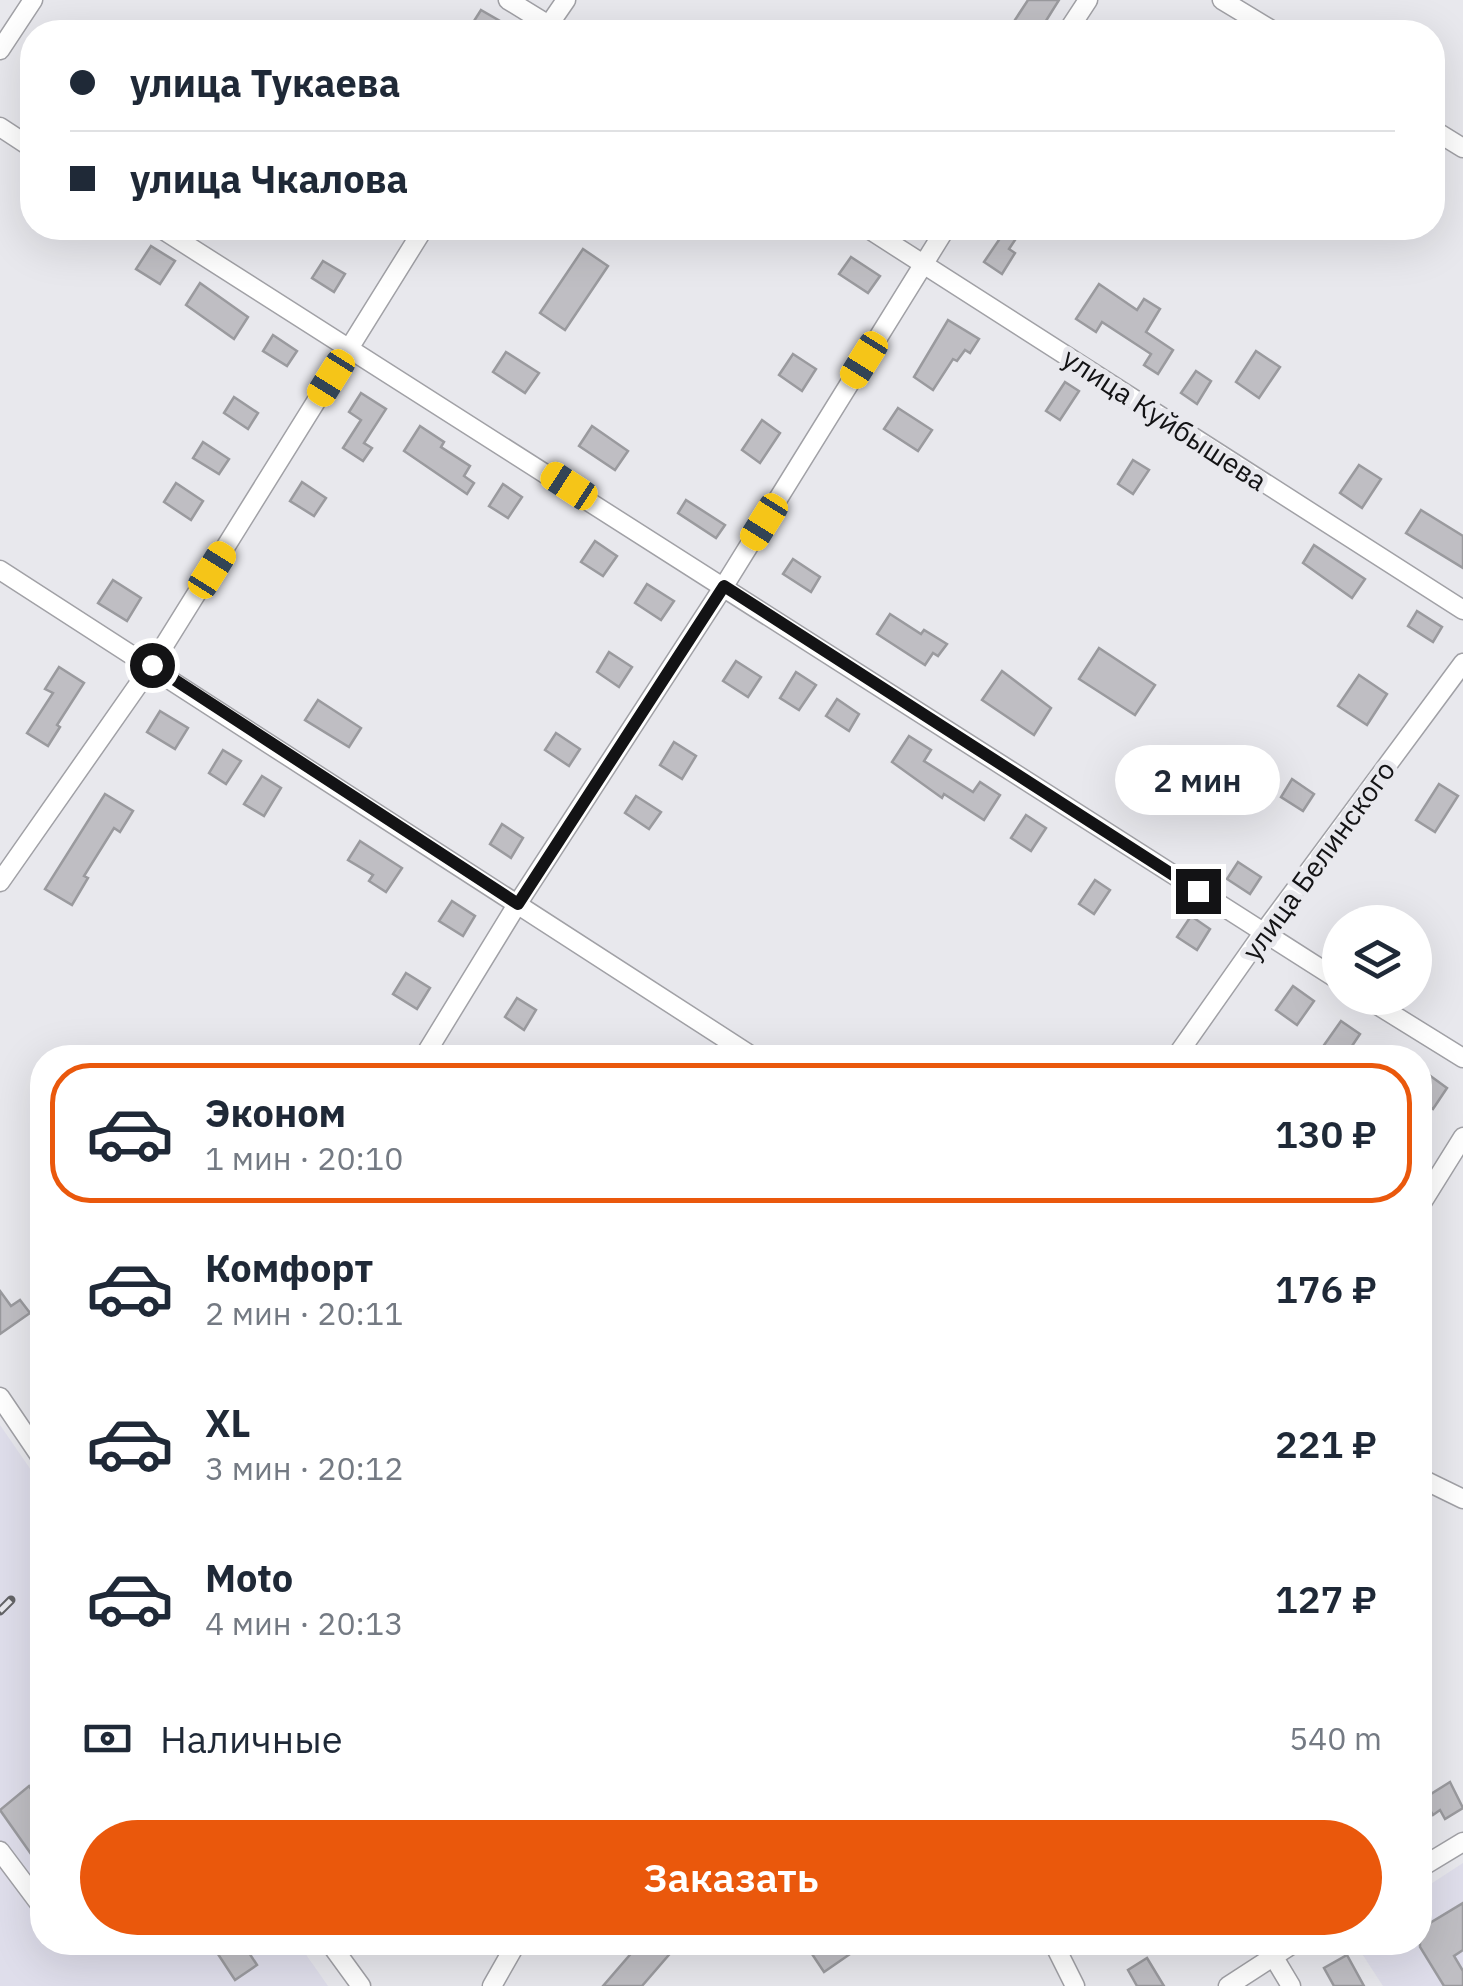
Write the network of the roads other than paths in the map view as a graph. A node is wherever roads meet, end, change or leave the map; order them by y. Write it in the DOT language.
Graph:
graph roads {
  1 [pos="33,0"];
  2 [pos="508,0"];
  3 [pos="1222,0"];
  4 [pos="537,20"];
  5 [pos="1255,20"];
  6 [pos="0,50"];
  7 [pos="179,240"];
  8 [pos="417,240"];
  9 [pos="886,240"];
  10 [pos="939,240"];
  11 [pos="924,264"];
  12 [pos="351,347"];
  13 [pos="0,570"];
  14 [pos="724,586"];
  15 [pos="1463,610"];
  16 [pos="1463,664"];
  17 [pos="152,665"];
  18 [pos="0,882"];
  19 [pos="518,904"];
  20 [pos="1263,932"];
  21 [pos="1322,970"];
  22 [pos="1393,1015"];
  23 [pos="431,1045"];
  24 [pos="734,1045"];
  25 [pos="1184,1045"];
  26 [pos="1463,1058"];
  27 [pos="1463,1137"];
  28 [pos="1432,1187"];
  29 [pos="0,1396"];
  30 [pos="30,1441"];
  31 [pos="1432,1484"];
  32 [pos="1463,1500"];
  33 [pos="1463,1842"];
  34 [pos="0,1851"];
  35 [pos="1432,1861"];
  36 [pos="30,1891"];
  37 [pos="338,1955"];
  38 [pos="510,1955"];
  39 [pos="1060,1955"];
  40 [pos="1273,1956"];
  41 [pos="361,1986"];
  42 [pos="492,1986"];
  43 [pos="1075,1986"];
  44 [pos="1228,1986"];
  45 [pos="1291,1986"];
  1 -- 6 [label="street"];
  2 -- 4 [label="street"];
  3 -- 5 [label="street"];
  7 -- 12 [label="street"];
  8 -- 12 [label="street"];
  9 -- 11 [label="street, улица Куйбышева"];
  10 -- 11 [label="street"];
  11 -- 14 [label="street"];
  11 -- 15 [label="street, улица Куйбышева"];
  12 -- 14 [label="street"];
  12 -- 17 [label="street"];
  13 -- 17 [label="street"];
  14 -- 19 [label="street"];
  14 -- 20 [label="street"];
  16 -- 20 [label="street, улица Белинского"];
  17 -- 18 [label="street"];
  17 -- 19 [label="street"];
  19 -- 23 [label="street"];
  19 -- 24 [label="street"];
  20 -- 21 [label="street"];
  20 -- 25 [label="street, улица Белинского"];
  22 -- 26 [label="street"];
  27 -- 28 [label="street"];
  29 -- 30 [label="street"];
  31 -- 32 [label="street"];
  33 -- 35 [label="street"];
  34 -- 36 [label="street"];
  37 -- 41 [label="street"];
  38 -- 42 [label="street"];
  39 -- 43 [label="street"];
  40 -- 44 [label="street"];
  40 -- 45 [label="street"];
}
